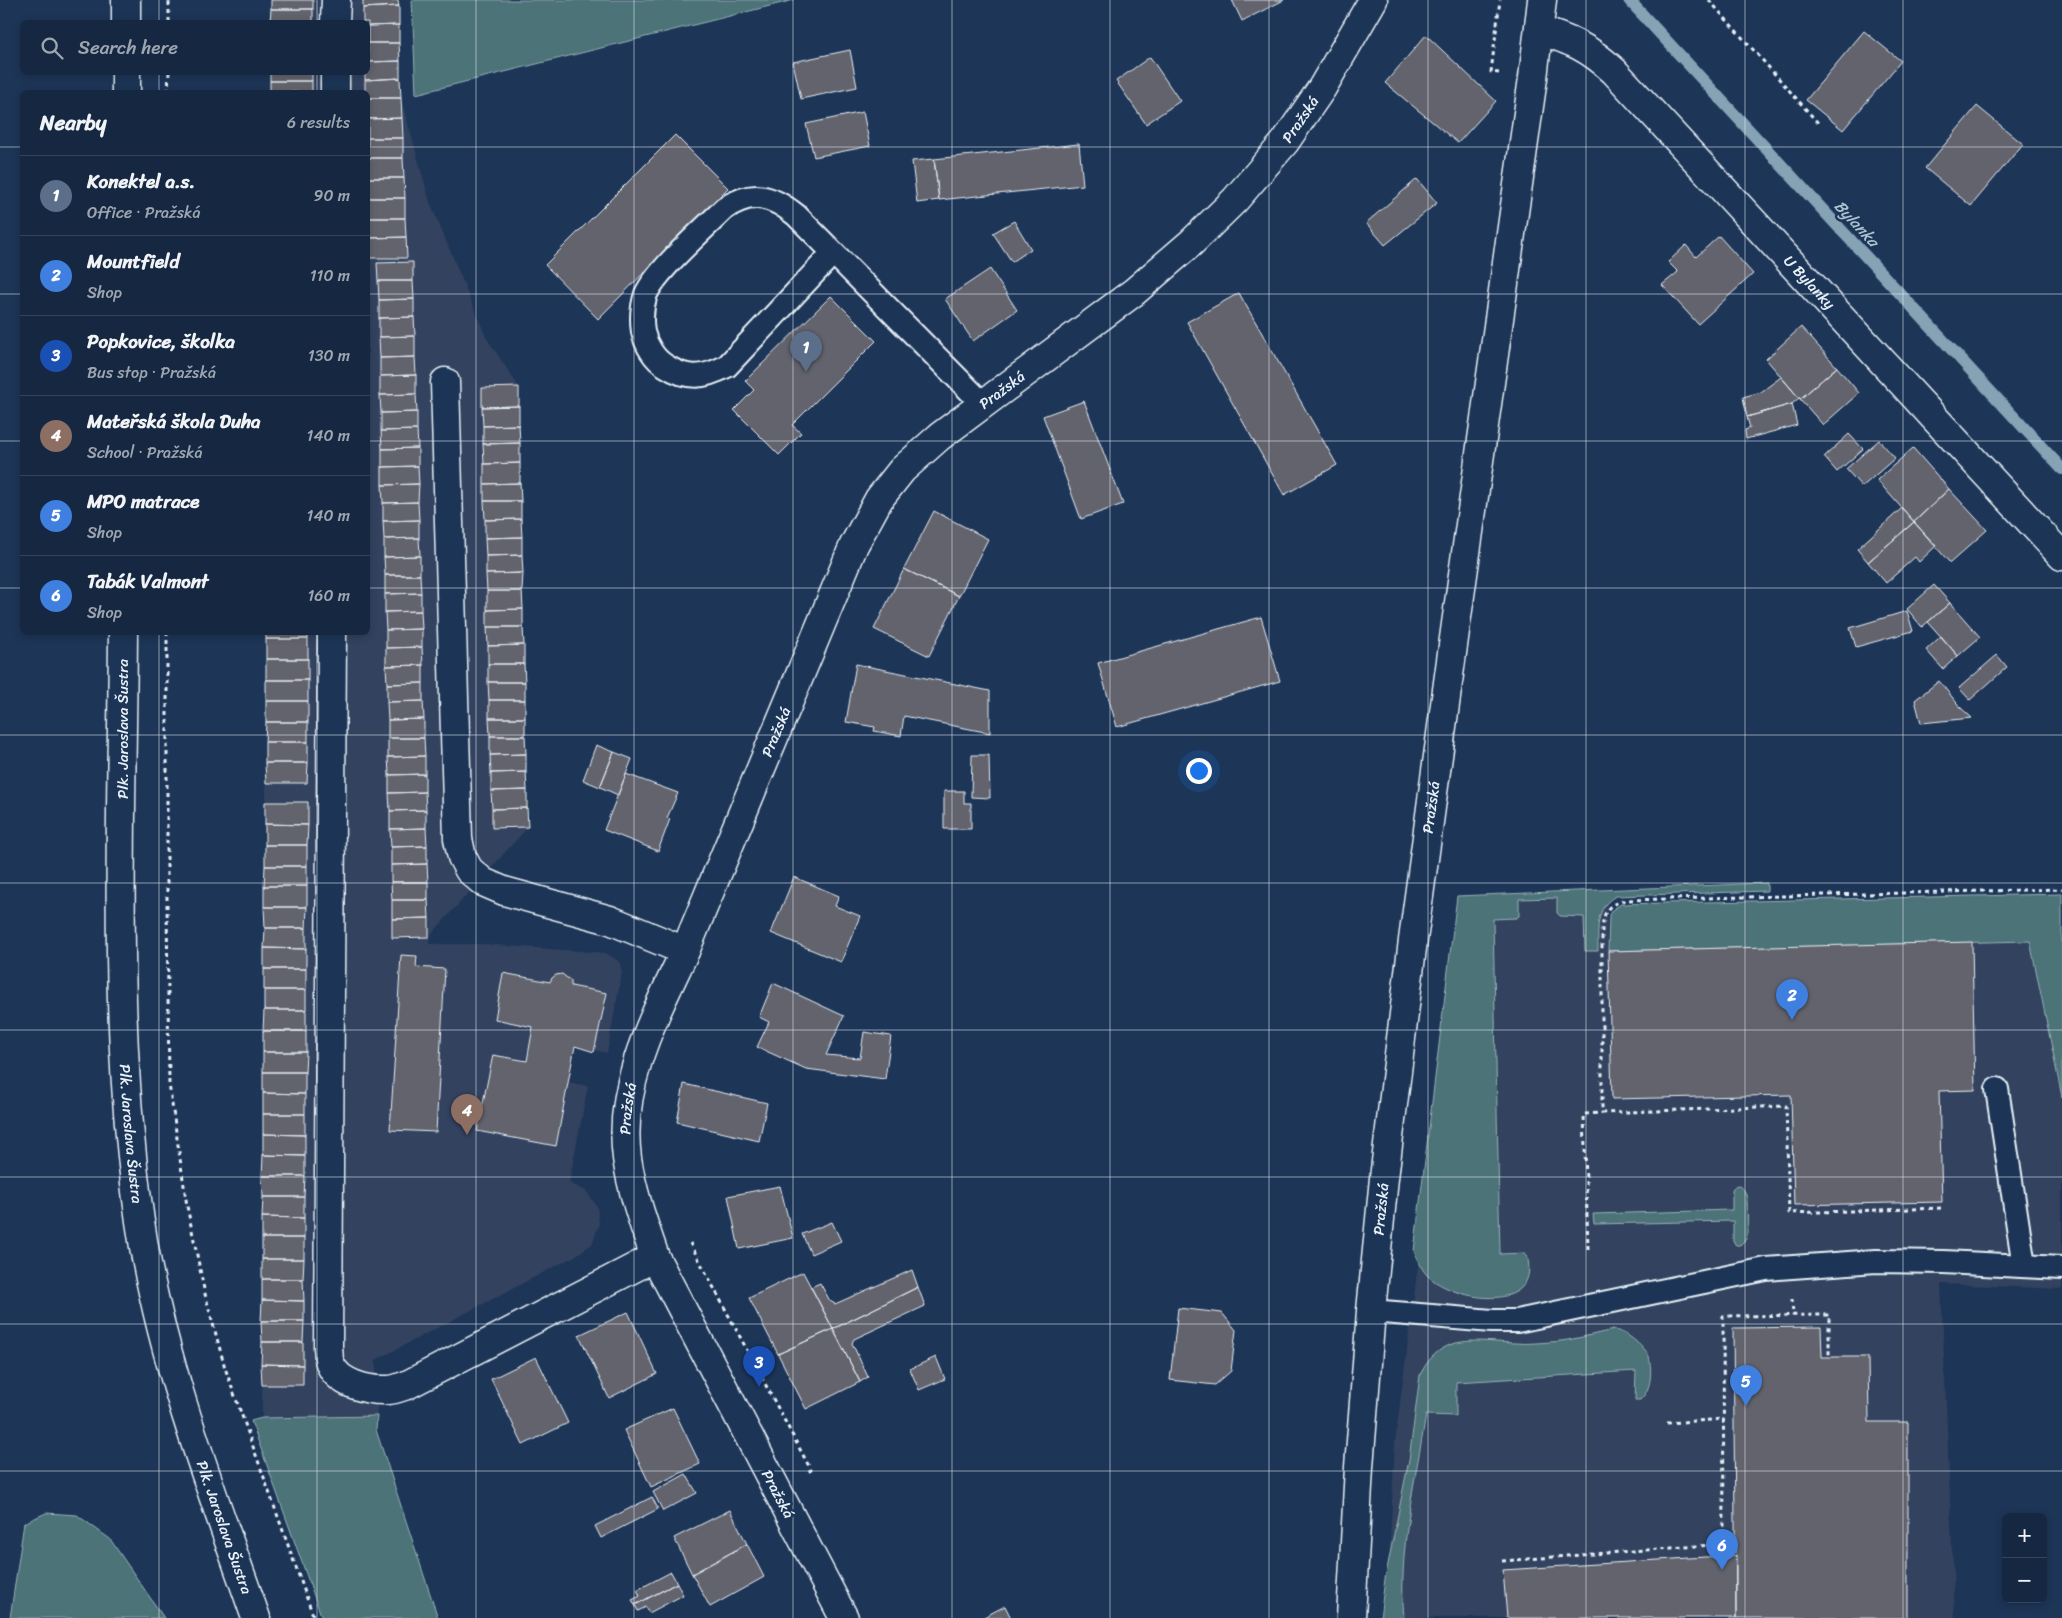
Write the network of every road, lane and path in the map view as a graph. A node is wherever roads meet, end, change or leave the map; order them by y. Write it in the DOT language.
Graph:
graph roads {
  1 [pos="126,0"];
  2 [pos="169,0"];
  3 [pos="336,0"];
  4 [pos="1373,0"];
  5 [pos="1542,0"];
  6 [pos="1709,0"];
  7 [pos="126,20"];
  8 [pos="169,20"];
  9 [pos="336,20"];
  10 [pos="1539,30"];
  11 [pos="126,75"];
  12 [pos="168,75"];
  13 [pos="335,75"];
  14 [pos="126,90"];
  15 [pos="168,90"];
  16 [pos="335,90"];
  17 [pos="1819,124"];
  18 [pos="834,253"];
  19 [pos="445,382"];
  20 [pos="984,405"];
  21 [pos="2062,556"];
  22 [pos="123,635"];
  23 [pos="167,635"];
  24 [pos="332,635"];
  25 [pos="2062,889"];
  26 [pos="685,952"];
  27 [pos="1997,1089"];
  28 [pos="1602,1113"];
  29 [pos="1941,1208"];
  30 [pos="687,1236"];
  31 [pos="1588,1249"];
  32 [pos="655,1257"];
  33 [pos="2024,1266"];
  34 [pos="2062,1268"];
  35 [pos="1371,1311"];
  36 [pos="1829,1357"];
  37 [pos="1724,1419"];
  38 [pos="1667,1423"];
  39 [pos="776,1489"];
  40 [pos="1502,1561"];
  41 [pos="256,1618"];
  42 [pos="314,1618"];
  43 [pos="844,1618"];
  44 [pos="1352,1618"];
  1 -- 7 [label="street"];
  2 -- 8 [label="path"];
  3 -- 9 [label="street"];
  4 -- 20 [label="street, Pražská"];
  5 -- 10 [label="street, Pražská"];
  6 -- 17 [label="path"];
  10 -- 21 [label="street, U Bylanky"];
  10 -- 35 [label="street, Pražská"];
  11 -- 14 [label="street"];
  12 -- 15 [label="path"];
  13 -- 16 [label="street"];
  18 -- 18 [label="lane"];
  18 -- 20 [label="lane"];
  19 -- 26 [label="street"];
  20 -- 26 [label="street, Pražská"];
  22 -- 41 [label="street, Plk. Jaroslava Šustra"];
  23 -- 42 [label="path"];
  24 -- 32 [label="street"];
  25 -- 28 [label="path"];
  26 -- 32 [label="street, Pražská"];
  27 -- 33 [label="lane"];
  28 -- 29 [label="path"];
  28 -- 31 [label="path"];
  30 -- 39 [label="path"];
  32 -- 39 [label="street, Pražská"];
  33 -- 34 [label="lane"];
  33 -- 35 [label="lane"];
  35 -- 44 [label="street, Pražská"];
  36 -- 37 [label="path"];
  37 -- 38 [label="path"];
  37 -- 40 [label="path"];
  39 -- 43 [label="street, Pražská"];
}
